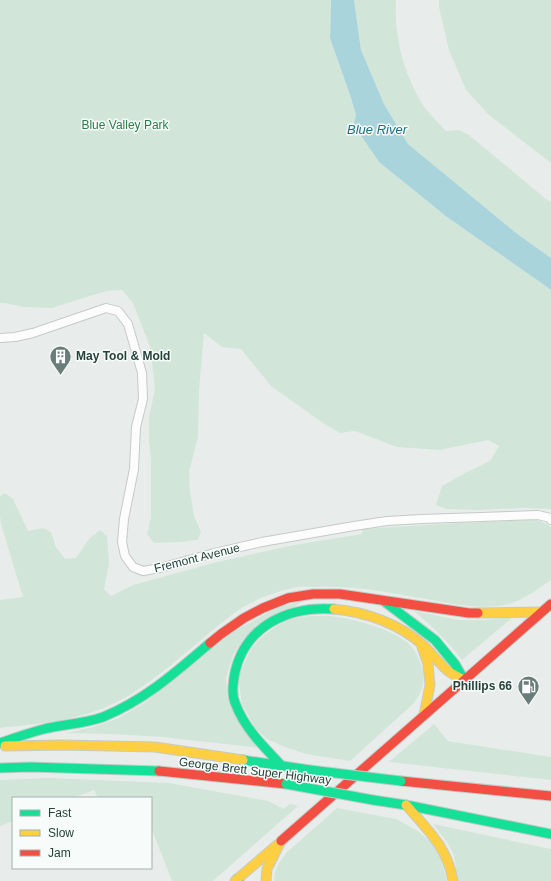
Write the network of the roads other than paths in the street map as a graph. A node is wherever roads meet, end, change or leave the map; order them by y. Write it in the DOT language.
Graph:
graph roads {
  1 [pos="0,338"];
  2 [pos="551,520"];
  3 [pos="383,600"];
  4 [pos="551,604"];
  5 [pos="542,612"];
  6 [pos="421,644"];
  7 [pos="464,680"];
  8 [pos="424,715"];
  9 [pos="0,743"];
  10 [pos="0,746"];
  11 [pos="282,766"];
  12 [pos="0,768"];
  13 [pos="551,796"];
  14 [pos="406,805"];
  15 [pos="551,834"];
  16 [pos="281,841"];
  17 [pos="237,881"];
  18 [pos="266,881"];
  19 [pos="452,881"];
  1 -- 2 [label="street, Fremont Avenue"];
  3 -- 5 [label="main road"];
  3 -- 7 [label="main road"];
  3 -- 9 [label="main road"];
  4 -- 5 [label="main road"];
  5 -- 7 [label="main road"];
  6 -- 7 [label="main road"];
  6 -- 8 [label="main road"];
  6 -- 11 [label="main road"];
  7 -- 8 [label="main road"];
  8 -- 16 [label="main road"];
  10 -- 11 [label="main road, George Brett Super Highway"];
  11 -- 13 [label="main road, George Brett Super Highway, bridge"];
  12 -- 14 [label="main road, George Brett Super Highway, bridge"];
  14 -- 15 [label="main road, George Brett Super Highway"];
  14 -- 19 [label="main road"];
  16 -- 17 [label="main road"];
  16 -- 18 [label="main road"];
}
